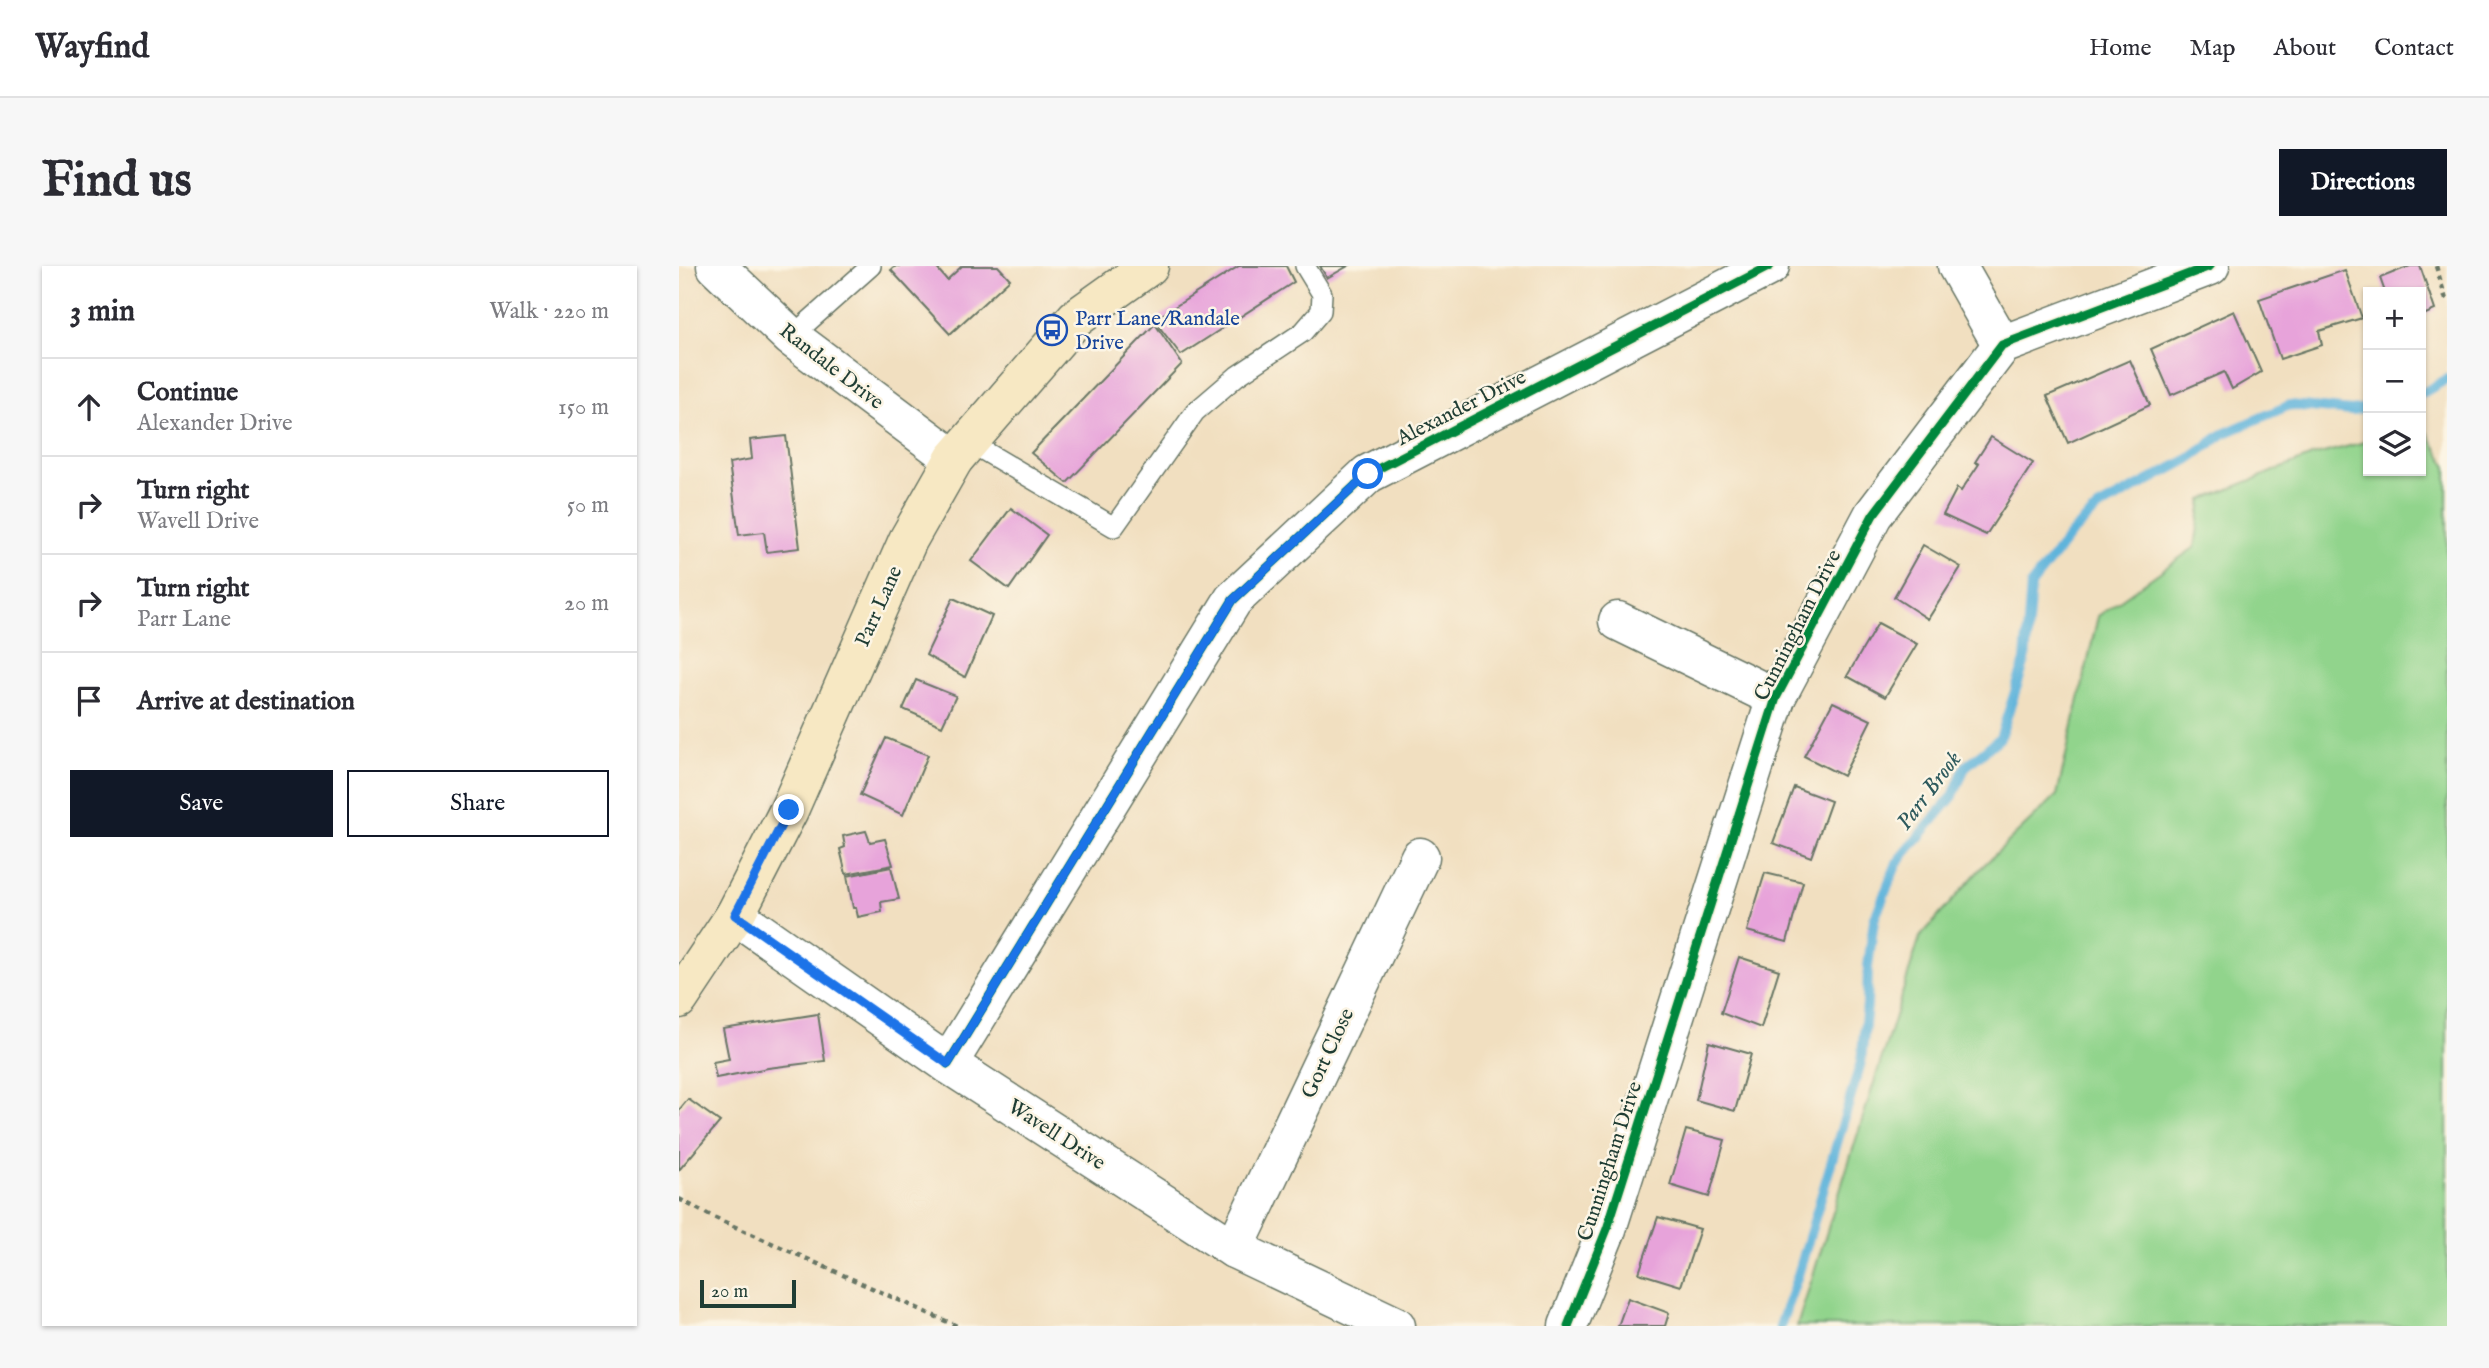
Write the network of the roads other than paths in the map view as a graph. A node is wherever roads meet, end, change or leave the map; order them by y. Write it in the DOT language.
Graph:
graph roads {
  1 [pos="716,266"];
  2 [pos="871,266"];
  3 [pos="1149,266"];
  4 [pos="1304,266"];
  5 [pos="1770,266"];
  6 [pos="1957,266"];
  7 [pos="2210,266"];
  8 [pos="791,337"];
  9 [pos="2002,345"];
  10 [pos="961,450"];
  11 [pos="1618,621"];
  12 [pos="1776,698"];
  13 [pos="1420,857"];
  14 [pos="735,915"];
  15 [pos="679,999"];
  16 [pos="948,1064"];
  17 [pos="1234,1249"];
  18 [pos="1396,1326"];
  19 [pos="1568,1326"];
  1 -- 8 [label="street, Randale Drive"];
  2 -- 8 [label="lane"];
  3 -- 10 [label="street, Parr Lane"];
  4 -- 10 [label="lane"];
  5 -- 16 [label="street, Alexander Drive"];
  6 -- 9 [label="street"];
  7 -- 9 [label="street"];
  8 -- 10 [label="street, Randale Drive"];
  9 -- 12 [label="street, Cunningham Drive"];
  10 -- 14 [label="street, Parr Lane"];
  11 -- 12 [label="street"];
  12 -- 19 [label="street, Cunningham Drive"];
  13 -- 17 [label="street, Gort Close"];
  14 -- 15 [label="street, Parr Lane"];
  14 -- 16 [label="street, Wavell Drive"];
  16 -- 17 [label="street, Wavell Drive"];
  17 -- 18 [label="street, Wavell Drive"];
}
